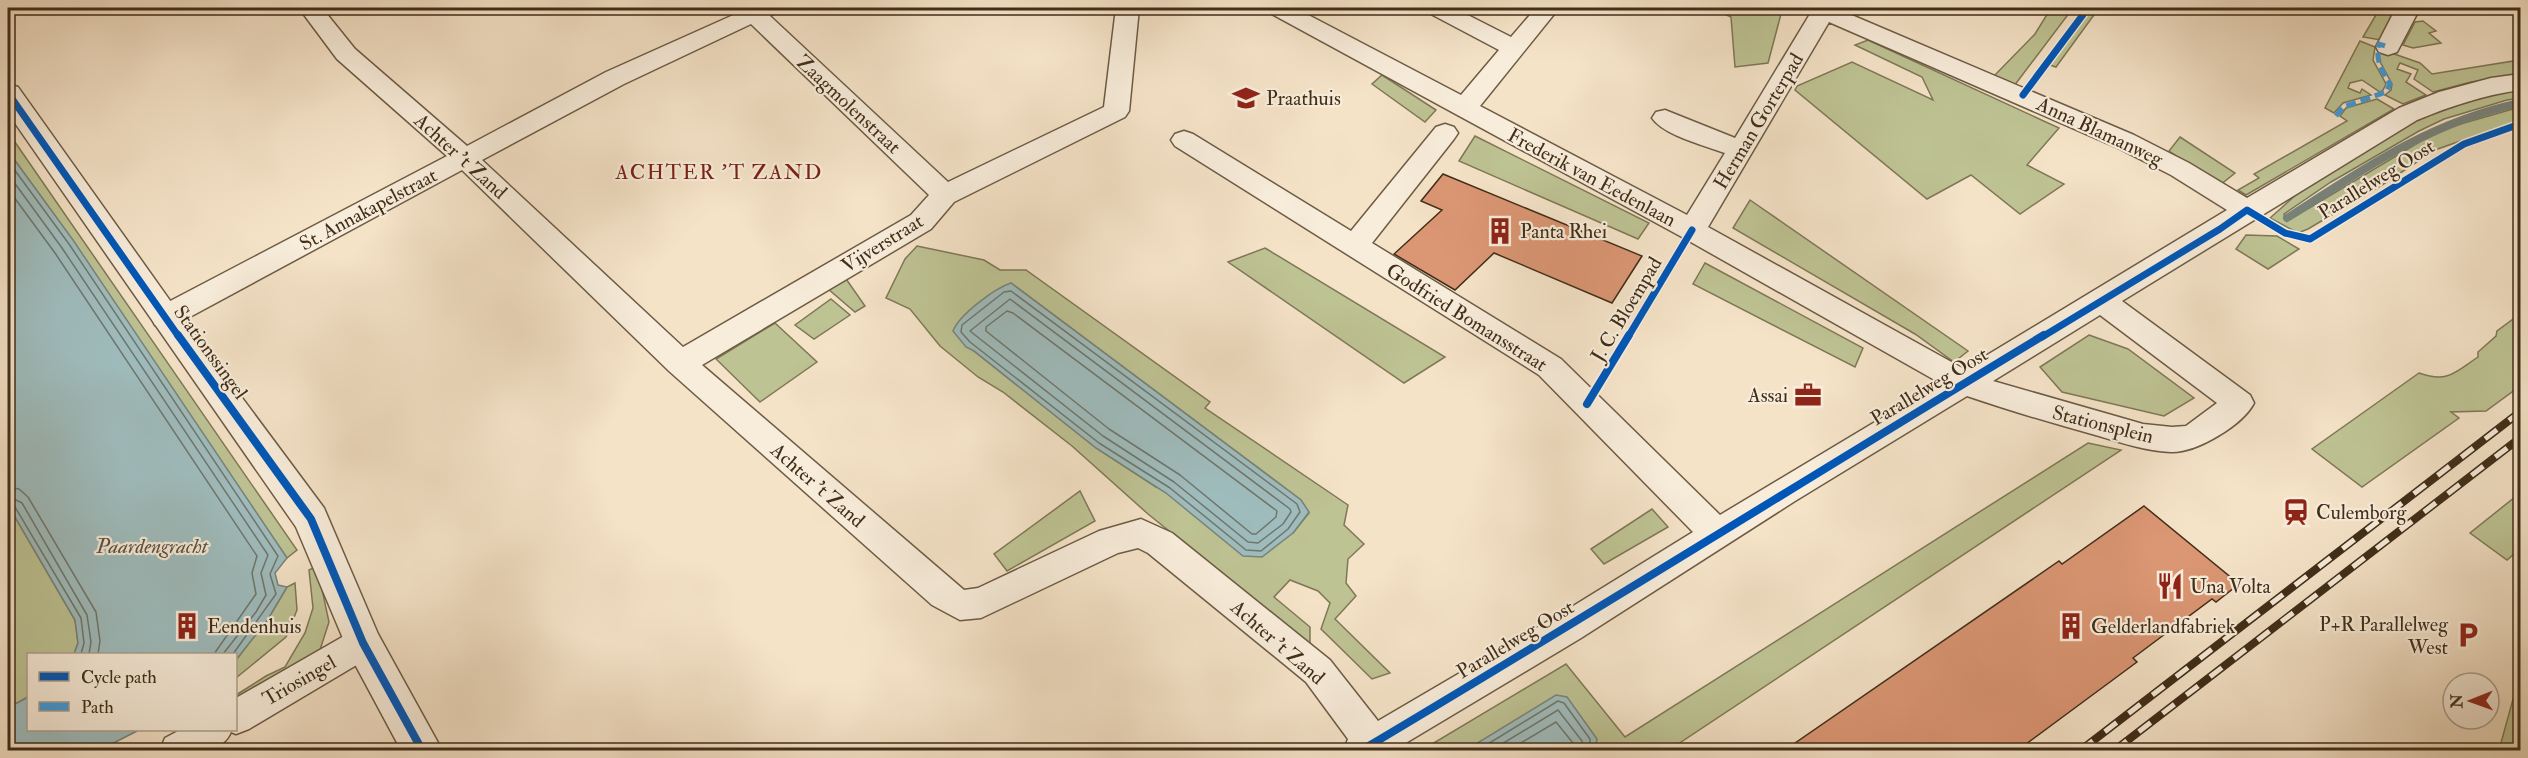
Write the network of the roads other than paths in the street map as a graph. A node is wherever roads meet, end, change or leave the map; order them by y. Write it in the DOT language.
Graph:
graph roads {
  1 [pos="310,8"];
  2 [pos="1278,8"];
  3 [pos="1437,8"];
  4 [pos="1548,8"];
  5 [pos="2408,8"];
  6 [pos="1820,9"];
  7 [pos="760,11"];
  8 [pos="1127,15"];
  9 [pos="2388,47"];
  10 [pos="1514,48"];
  11 [pos="2520,82"];
  12 [pos="8,93"];
  13 [pos="1464,108"];
  14 [pos="1665,118"];
  15 [pos="1444,133"];
  16 [pos="1184,140"];
  17 [pos="1741,150"];
  18 [pos="465,158"];
  19 [pos="945,195"];
  20 [pos="2247,210"];
  21 [pos="1692,230"];
  22 [pos="1354,246"];
  23 [pos="2100,300"];
  24 [pos="165,316"];
  25 [pos="680,363"];
  26 [pos="1966,384"];
  27 [pos="1717,534"];
  28 [pos="363,643"];
  29 [pos="237,716"];
  30 [pos="211,731"];
  31 [pos="1367,747"];
  32 [pos="178,750"];
  33 [pos="422,750"];
  1 -- 18 [label="street, Achter 't Zand"];
  2 -- 13 [label="street, Frederik van Eedenlaan"];
  3 -- 10 [label="street"];
  4 -- 10 [label="street"];
  5 -- 9 [label="street"];
  6 -- 17 [label="street, Herman Gorterpad"];
  6 -- 20 [label="street, Anna Blamanweg"];
  7 -- 18 [label="street, St. Annakapelstraat"];
  7 -- 19 [label="street, Zaagmolenstraat"];
  8 -- 19 [label="street, Vijverstraat"];
  10 -- 13 [label="street"];
  11 -- 20 [label="street, Parallelweg Oost"];
  12 -- 24 [label="street, Stationssingel"];
  13 -- 21 [label="street, Frederik van Eedenlaan"];
  14 -- 17 [label="street"];
  15 -- 22 [label="street"];
  16 -- 22 [label="street, Godfried Bomansstraat"];
  17 -- 21 [label="street, Herman Gorterpad"];
  18 -- 24 [label="street, St. Annakapelstraat"];
  18 -- 25 [label="street, Achter 't Zand"];
  19 -- 25 [label="street, Vijverstraat"];
  20 -- 23 [label="street, Parallelweg Oost"];
  21 -- 26 [label="street, Frederik van Eedenlaan"];
  22 -- 27 [label="street, Godfried Bomansstraat"];
  23 -- 26 [label="street, Parallelweg Oost"];
  23 -- 26 [label="street, Stationsplein"];
  24 -- 28 [label="street, Stationssingel"];
  25 -- 31 [label="street, Achter 't Zand"];
  26 -- 27 [label="street, Parallelweg Oost"];
  27 -- 31 [label="street, Parallelweg Oost"];
  28 -- 29 [label="street, Triosingel"];
  28 -- 33 [label="street, Stationssingel"];
  30 -- 32 [label="street"];
}
